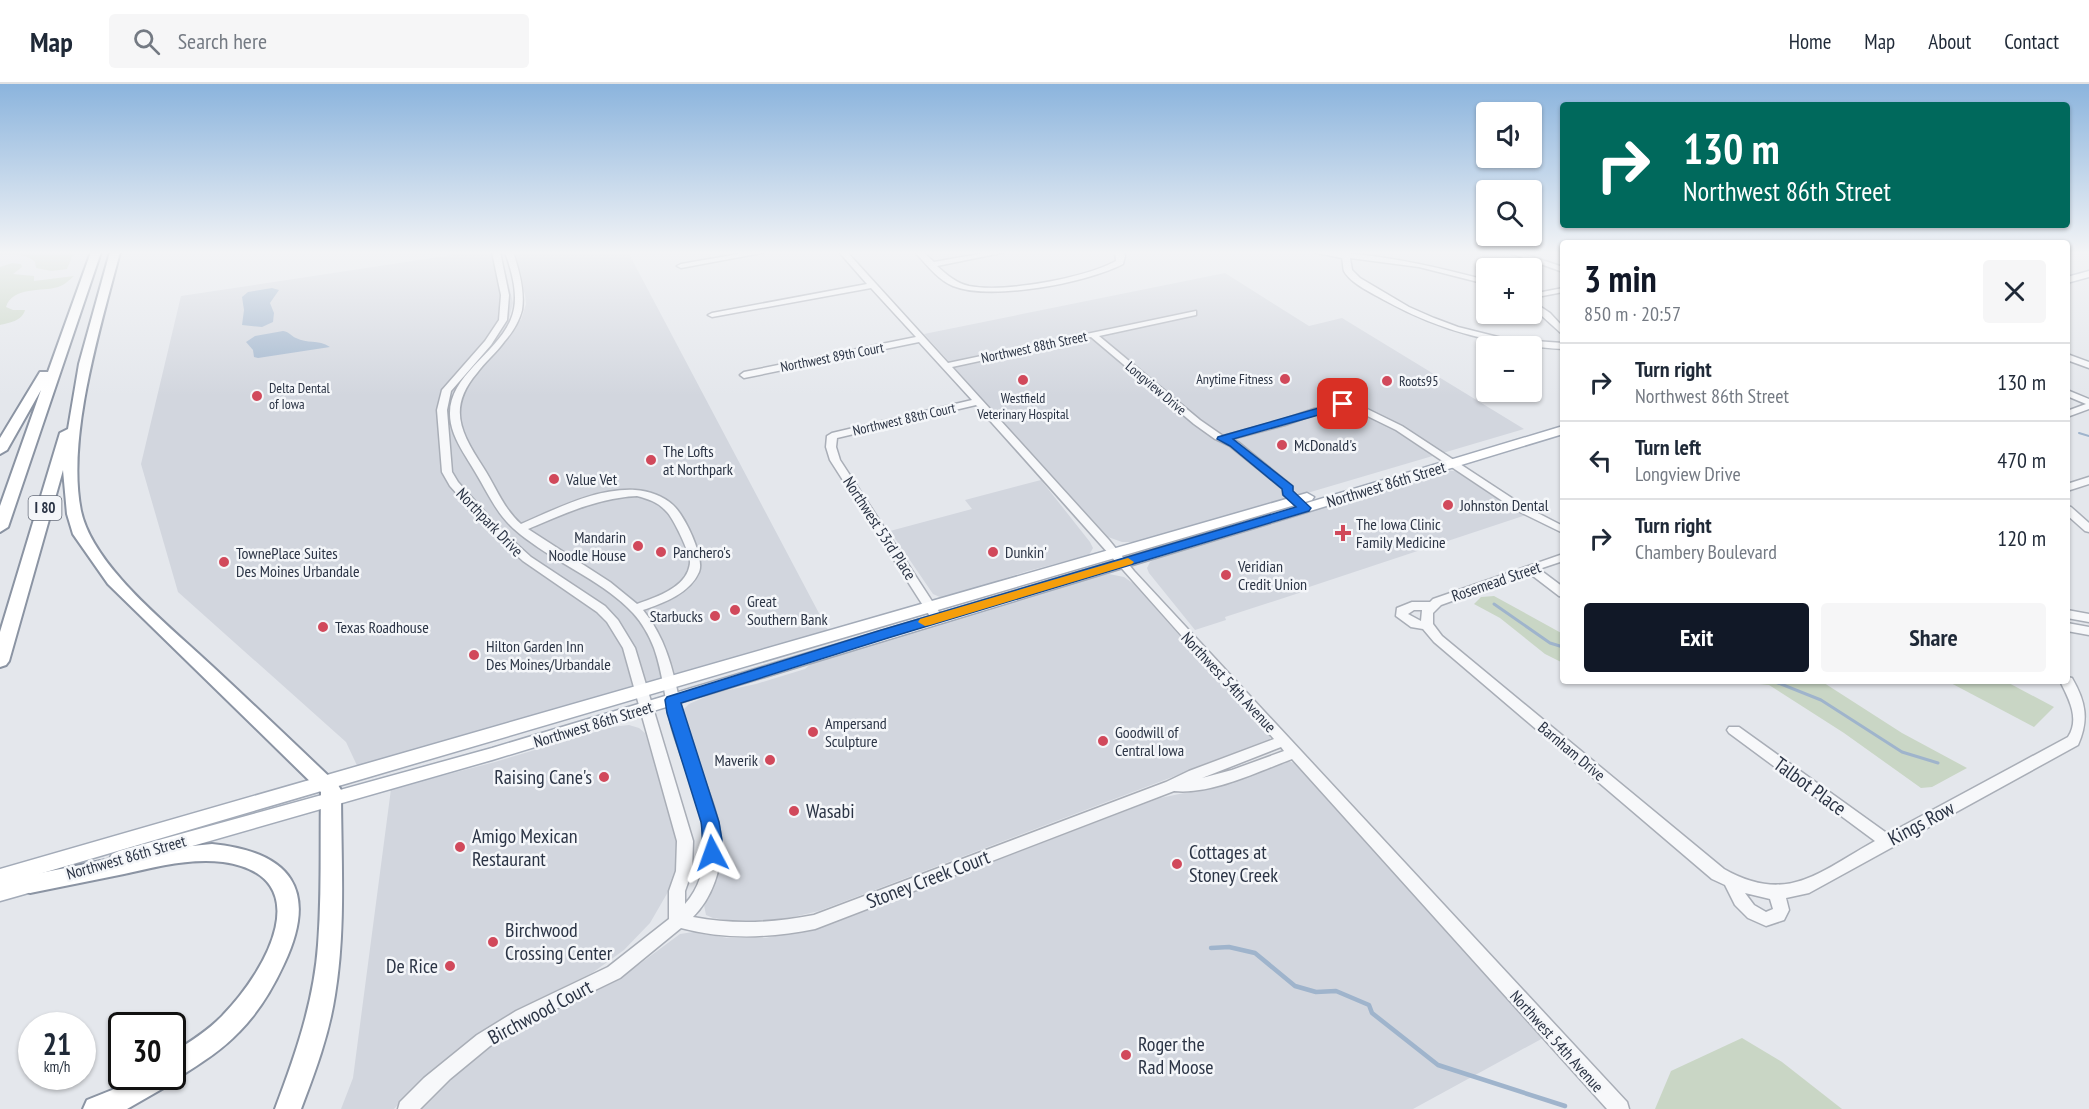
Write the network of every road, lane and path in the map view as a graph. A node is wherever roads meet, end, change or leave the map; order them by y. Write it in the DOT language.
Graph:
graph roads {
  1 [pos="79,300"];
  2 [pos="102,300"];
  3 [pos="505,300"];
  4 [pos="516,300"];
  5 [pos="793,300"];
  6 [pos="885,300"];
  7 [pos="1393,300"];
  8 [pos="1542,311"];
  9 [pos="1193,313"];
  10 [pos="712,315"];
  11 [pos="1560,329"];
  12 [pos="1092,334"];
  13 [pos="920,339"];
  14 [pos="63,343"];
  15 [pos="1560,346"];
  16 [pos="88,355"];
  17 [pos="2070,358"];
  18 [pos="2089,365"];
  19 [pos="945,366"];
  20 [pos="744,375"];
  21 [pos="2070,394"];
  22 [pos="977,402"];
  23 [pos="2089,404"];
  24 [pos="2070,413"];
  25 [pos="1560,422"];
  26 [pos="1560,431"];
  27 [pos="832,436"];
  28 [pos="1222,439"];
  29 [pos="0,450"];
  30 [pos="1449,460"];
  31 [pos="2089,480"];
  32 [pos="2070,487"];
  33 [pos="1296,500"];
  34 [pos="2070,512"];
  35 [pos="0,527"];
  36 [pos="519,529"];
  37 [pos="1560,529"];
  38 [pos="2089,529"];
  39 [pos="1560,557"];
  40 [pos="1118,558"];
  41 [pos="1530,569"];
  42 [pos="1560,591"];
  43 [pos="1431,606"];
  44 [pos="636,609"];
  45 [pos="934,613"];
  46 [pos="2070,615"];
  47 [pos="2089,618"];
  48 [pos="1427,625"];
  49 [pos="2070,628"];
  50 [pos="2089,631"];
  51 [pos="0,661"];
  52 [pos="2068,684"];
  53 [pos="671,692"];
  54 [pos="644,700"];
  55 [pos="1734,730"];
  56 [pos="1283,741"];
  57 [pos="1294,753"];
  58 [pos="1172,786"];
  59 [pos="330,792"];
  60 [pos="1886,841"];
  61 [pos="1706,864"];
  62 [pos="1,882"];
  63 [pos="1732,882"];
  64 [pos="30,884"];
  65 [pos="1777,893"];
  66 [pos="677,920"];
  67 [pos="186,1058"];
  68 [pos="136,1090"];
  69 [pos="96,1109"];
  70 [pos="288,1109"];
  71 [pos="407,1109"];
  72 [pos="1620,1109"];
  1 -- 14 [label="highway, I 80"];
  2 -- 16 [label="highway, I 80"];
  3 -- 54 [label="street, Northpark Drive"];
  4 -- 36 [label="street, Northpark Drive"];
  5 -- 10 [label="street"];
  6 -- 13 [label="street, Northwest 54th Avenue"];
  7 -- 15 [label="street"];
  8 -- 11 [label="street"];
  9 -- 12 [label="street, Northwest 88th Street"];
  12 -- 19 [label="street, Northwest 88th Street"];
  12 -- 28 [label="street, Longview Drive"];
  13 -- 19 [label="street, Northwest 54th Avenue"];
  13 -- 20 [label="street, Northwest 89th Court"];
  14 -- 29 [label="highway"];
  14 -- 35 [label="highway, I 80"];
  16 -- 51 [label="highway, I 80"];
  16 -- 59 [label="highway"];
  17 -- 18 [label="street"];
  19 -- 22 [label="street, Northwest 54th Avenue"];
  21 -- 23 [label="street"];
  22 -- 27 [label="street, Northwest 88th Court"];
  22 -- 40 [label="street, Northwest 54th Avenue"];
  23 -- 24 [label="street"];
  25 -- 30 [label="main road, Northwest 86th Street"];
  26 -- 30 [label="main road, Northwest 86th Street"];
  27 -- 45 [label="street, Northwest 53rd Place"];
  28 -- 30 [label="street"];
  28 -- 33 [label="street, Longview Drive"];
  30 -- 33 [label="main road, Northwest 86th Street"];
  30 -- 37 [label="street"];
  31 -- 32 [label="street"];
  33 -- 40 [label="main road, Northwest 86th Street"];
  34 -- 38 [label="street"];
  36 -- 44 [label="street, Northpark Drive"];
  36 -- 44 [label="street"];
  39 -- 41 [label="street, Rosemead Street"];
  40 -- 45 [label="main road, Northwest 86th Street"];
  40 -- 56 [label="street, Northwest 54th Avenue"];
  41 -- 42 [label="street"];
  41 -- 43 [label="street, Rosemead Street"];
  43 -- 48 [label="street, Rosemead Street"];
  43 -- 48 [label="street"];
  44 -- 53 [label="street, Northpark Drive"];
  45 -- 53 [label="main road, Northwest 86th Street"];
  46 -- 47 [label="street"];
  48 -- 61 [label="street, Barnham Drive"];
  49 -- 50 [label="street"];
  52 -- 60 [label="street, Kings Row"];
  53 -- 54 [label="main road, Northwest 86th Street"];
  53 -- 66 [label="street, Birchwood Court"];
  54 -- 59 [label="main road, Northwest 86th Street"];
  54 -- 66 [label="street"];
  55 -- 60 [label="street, Talbot Place"];
  56 -- 57 [label="street, Northwest 54th Avenue"];
  56 -- 58 [label="street, Stoney Creek Court"];
  57 -- 58 [label="street, Stoney Creek Court"];
  57 -- 72 [label="street, Northwest 54th Avenue"];
  58 -- 66 [label="street, Stoney Creek Court"];
  59 -- 62 [label="main road, Northwest 86th Street"];
  59 -- 64 [label="main road, Northwest 86th Street"];
  59 -- 70 [label="highway"];
  60 -- 65 [label="street, Kings Row"];
  61 -- 63 [label="street, Kings Row"];
  62 -- 64 [label="main road, Northwest 86th Street"];
  63 -- 65 [label="street, Kings Row"];
  63 -- 65 [label="street"];
  64 -- 67 [label="highway"];
  66 -- 71 [label="street, Birchwood Court"];
  68 -- 69 [label="highway"];
}
